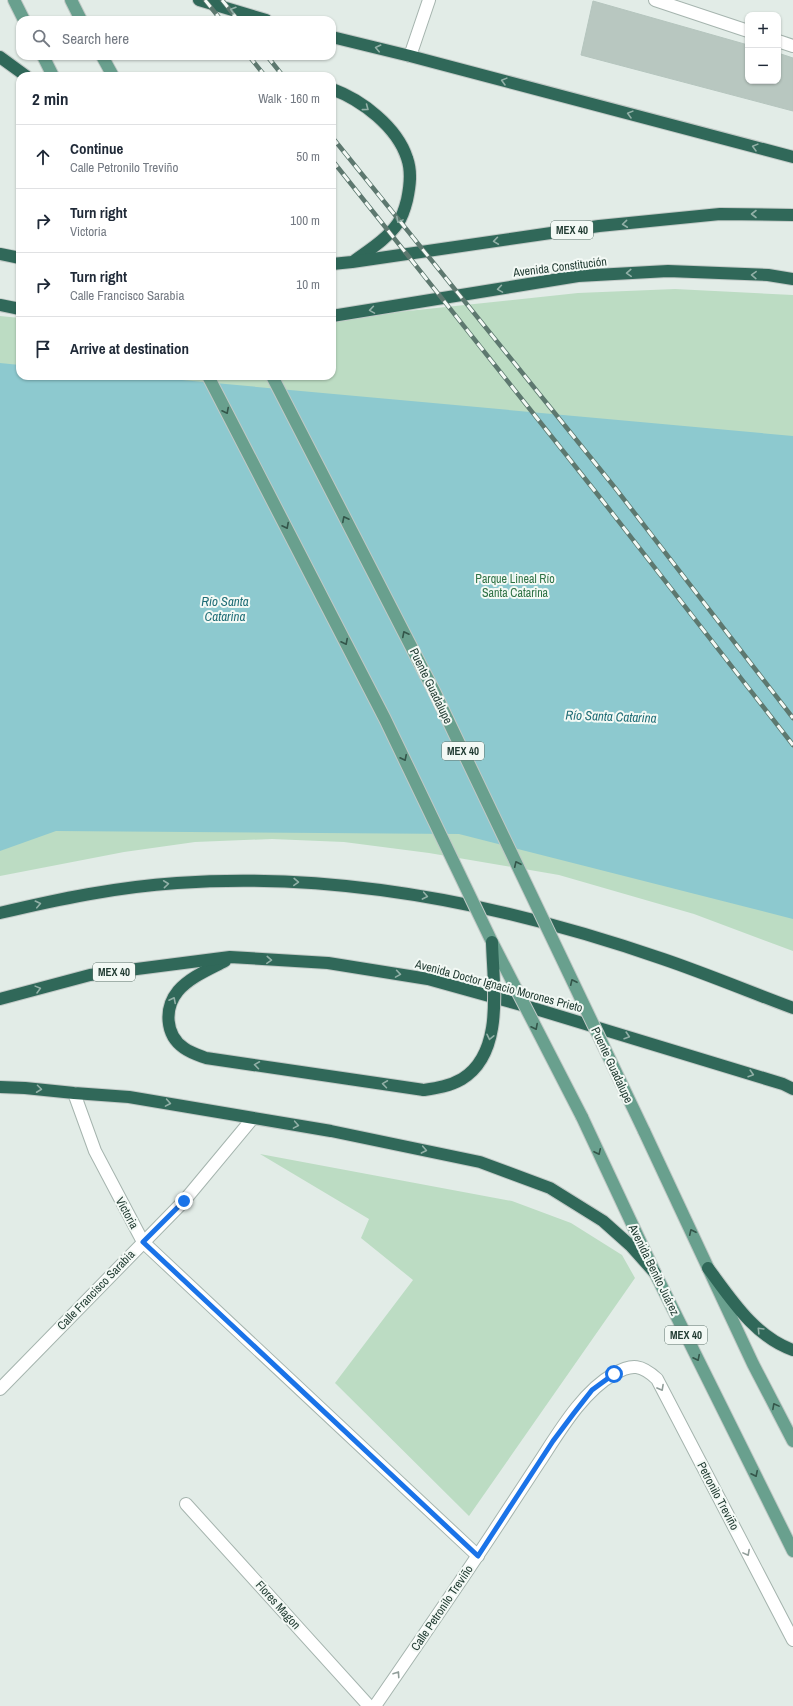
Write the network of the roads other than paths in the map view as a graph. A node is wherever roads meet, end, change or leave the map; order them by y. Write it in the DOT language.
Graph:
graph roads {
  1 [pos="14,0"];
  2 [pos="71,0"];
  3 [pos="199,0"];
  4 [pos="429,0"];
  5 [pos="655,0"];
  6 [pos="22,16"];
  7 [pos="79,16"];
  8 [pos="253,16"];
  9 [pos="745,30"];
  10 [pos="336,38"];
  11 [pos="781,42"];
  12 [pos="793,46"];
  13 [pos="410,56"];
  14 [pos="0,57"];
  15 [pos="44,60"];
  16 [pos="104,60"];
  17 [pos="21,72"];
  18 [pos="51,72"];
  19 [pos="111,72"];
  20 [pos="336,91"];
  21 [pos="793,157"];
  22 [pos="793,215"];
  23 [pos="0,254"];
  24 [pos="16,257"];
  25 [pos="352,262"];
  26 [pos="336,264"];
  27 [pos="793,279"];
  28 [pos="0,306"];
  29 [pos="16,308"];
  30 [pos="336,315"];
  31 [pos="210,380"];
  32 [pos="274,380"];
  33 [pos="0,913"];
  34 [pos="492,942"];
  35 [pos="230,957"];
  36 [pos="0,999"];
  37 [pos="793,1008"];
  38 [pos="0,1087"];
  39 [pos="793,1089"];
  40 [pos="74,1093"];
  41 [pos="253,1118"];
  42 [pos="143,1242"];
  43 [pos="708,1268"];
  44 [pos="655,1273"];
  45 [pos="793,1350"];
  46 [pos="631,1366"];
  47 [pos="0,1389"];
  48 [pos="793,1441"];
  49 [pos="186,1504"];
  50 [pos="793,1551"];
  51 [pos="478,1556"];
  52 [pos="793,1640"];
  53 [pos="369,1706"];
  54 [pos="375,1706"];
  1 -- 6 [label="main road"];
  2 -- 7 [label="main road"];
  8 -- 3 [label="highway, one-way"];
  4 -- 13 [label="street"];
  5 -- 9 [label="street"];
  13 -- 10 [label="highway, one-way"];
  11 -- 12 [label="street"];
  21 -- 13 [label="highway, one-way"];
  14 -- 17 [label="highway"];
  15 -- 18 [label="main road"];
  16 -- 19 [label="main road"];
  20 -- 25 [label="highway, one-way"];
  22 -- 25 [label="highway, MEX 40, one-way"];
  23 -- 24 [label="highway"];
  25 -- 26 [label="highway, MEX 40"];
  27 -- 30 [label="highway, Avenida Constitución, one-way"];
  28 -- 29 [label="highway"];
  31 -- 34 [label="main road, MEX 40, one-way, bridge"];
  43 -- 32 [label="main road, Puente Guadalupe / MEX 40, one-way, bridge"];
  33 -- 37 [label="highway, one-way"];
  34 -- 35 [label="highway, one-way, bridge"];
  34 -- 44 [label="main road, Avenida Benito Juárez / MEX 40, one-way, bridge"];
  36 -- 35 [label="highway, Avenida Doctor Ignacio Morones Prieto / MEX 40, one-way"];
  35 -- 39 [label="highway, Avenida Doctor Ignacio Morones Prieto / MEX 40, one-way"];
  38 -- 40 [label="highway, one-way"];
  40 -- 41 [label="highway, one-way"];
  40 -- 42 [label="street, Victoria"];
  41 -- 42 [label="street, Calle Francisco Sarabia"];
  41 -- 44 [label="highway, one-way"];
  42 -- 47 [label="street, Calle Francisco Sarabia"];
  42 -- 51 [label="street, Victoria"];
  45 -- 43 [label="highway, one-way"];
  48 -- 43 [label="main road, MEX 40, one-way"];
  44 -- 50 [label="main road, Avenida Benito Juárez / MEX 40, one-way"];
  46 -- 51 [label="street, Calle Petronilo Treviño"];
  46 -- 52 [label="street, Petronilo Treviño, one-way"];
  49 -- 53 [label="street, Flores Magon"];
  54 -- 51 [label="street, Calle Petronilo Treviño, one-way"];
}
